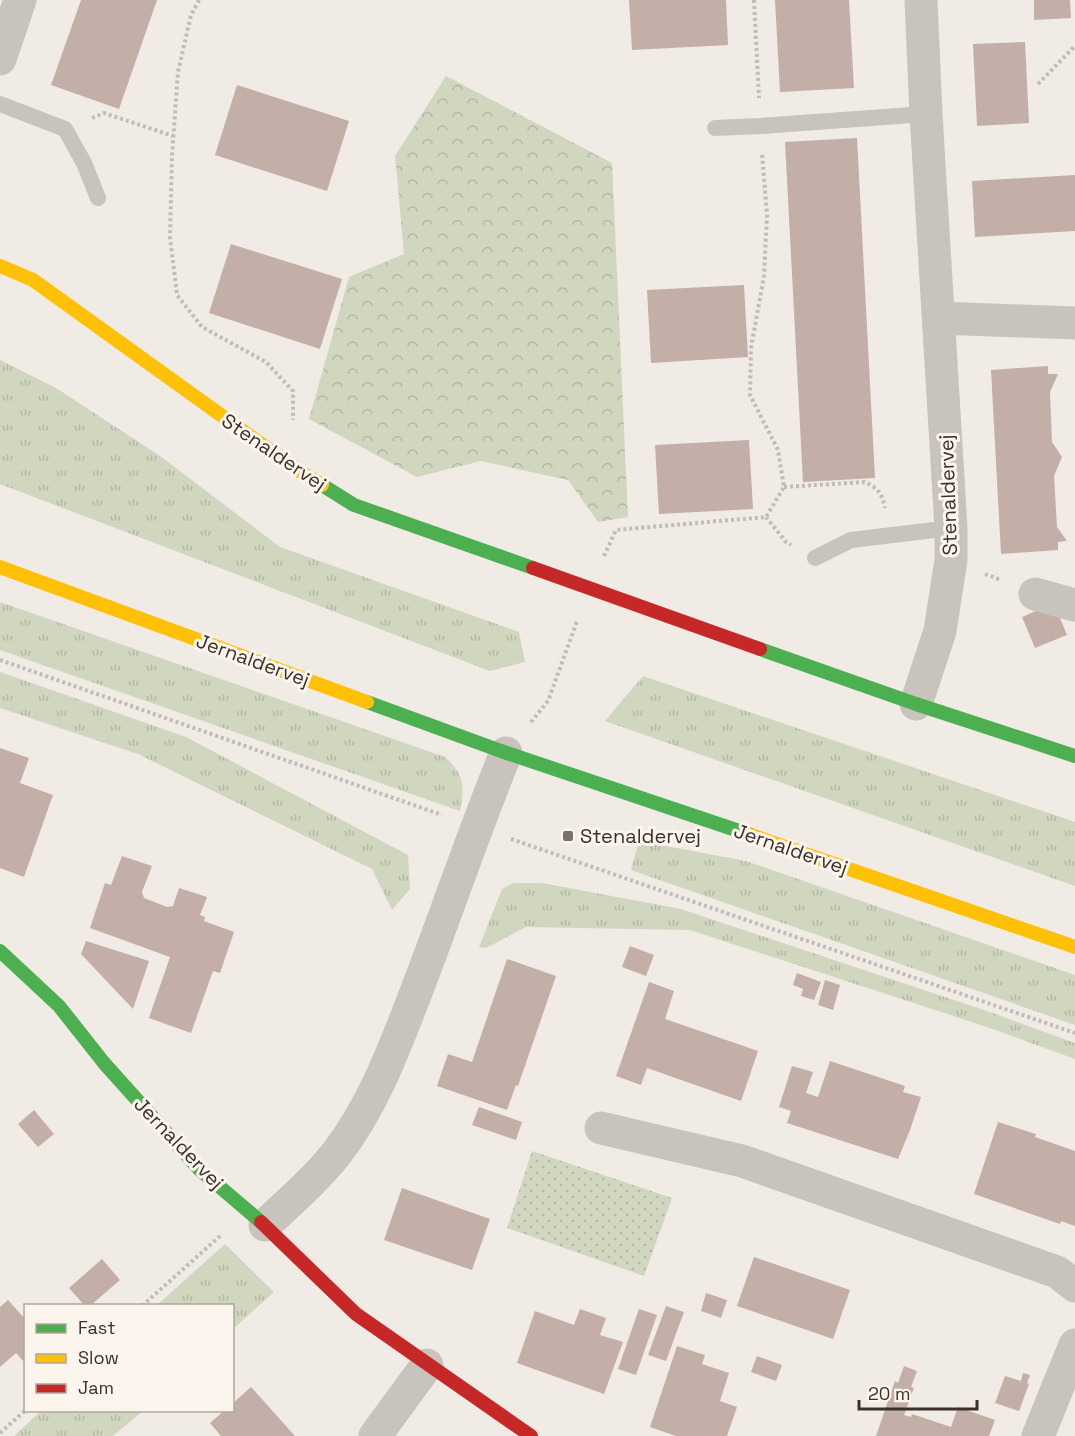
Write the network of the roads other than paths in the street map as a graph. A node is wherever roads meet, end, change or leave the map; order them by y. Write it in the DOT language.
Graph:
graph roads {
  1 [pos="20,0"];
  2 [pos="921,0"];
  3 [pos="0,59"];
  4 [pos="0,104"];
  5 [pos="926,114"];
  6 [pos="715,128"];
  7 [pos="98,198"];
  8 [pos="0,266"];
  9 [pos="939,318"];
  10 [pos="1075,323"];
  11 [pos="951,528"];
  12 [pos="815,558"];
  13 [pos="0,567"];
  14 [pos="1035,594"];
  15 [pos="1075,605"];
  16 [pos="916,704"];
  17 [pos="506,753"];
  18 [pos="1075,756"];
  19 [pos="1075,948"];
  20 [pos="0,951"];
  21 [pos="601,1128"];
  22 [pos="256,1218"];
  23 [pos="1075,1286"];
  24 [pos="1075,1345"];
  25 [pos="427,1365"];
  26 [pos="375,1436"];
  27 [pos="531,1436"];
  28 [pos="1038,1436"];
  1 -- 3 [label="street"];
  2 -- 5 [label="street, Stenaldervej"];
  4 -- 7 [label="lane"];
  5 -- 6 [label="lane"];
  5 -- 9 [label="street, Stenaldervej"];
  8 -- 16 [label="street, Stenaldervej"];
  9 -- 10 [label="street"];
  9 -- 11 [label="street, Stenaldervej"];
  11 -- 12 [label="lane"];
  11 -- 16 [label="street, Stenaldervej"];
  13 -- 17 [label="street, Jernaldervej"];
  14 -- 15 [label="street"];
  16 -- 18 [label="street, Stenaldervej"];
  17 -- 19 [label="street, Jernaldervej"];
  17 -- 22 [label="street"];
  20 -- 22 [label="street, Jernaldervej"];
  21 -- 23 [label="street"];
  22 -- 25 [label="street, Jernaldervej"];
  24 -- 28 [label="street"];
  25 -- 26 [label="street"];
  25 -- 27 [label="street, Jernaldervej"];
}
